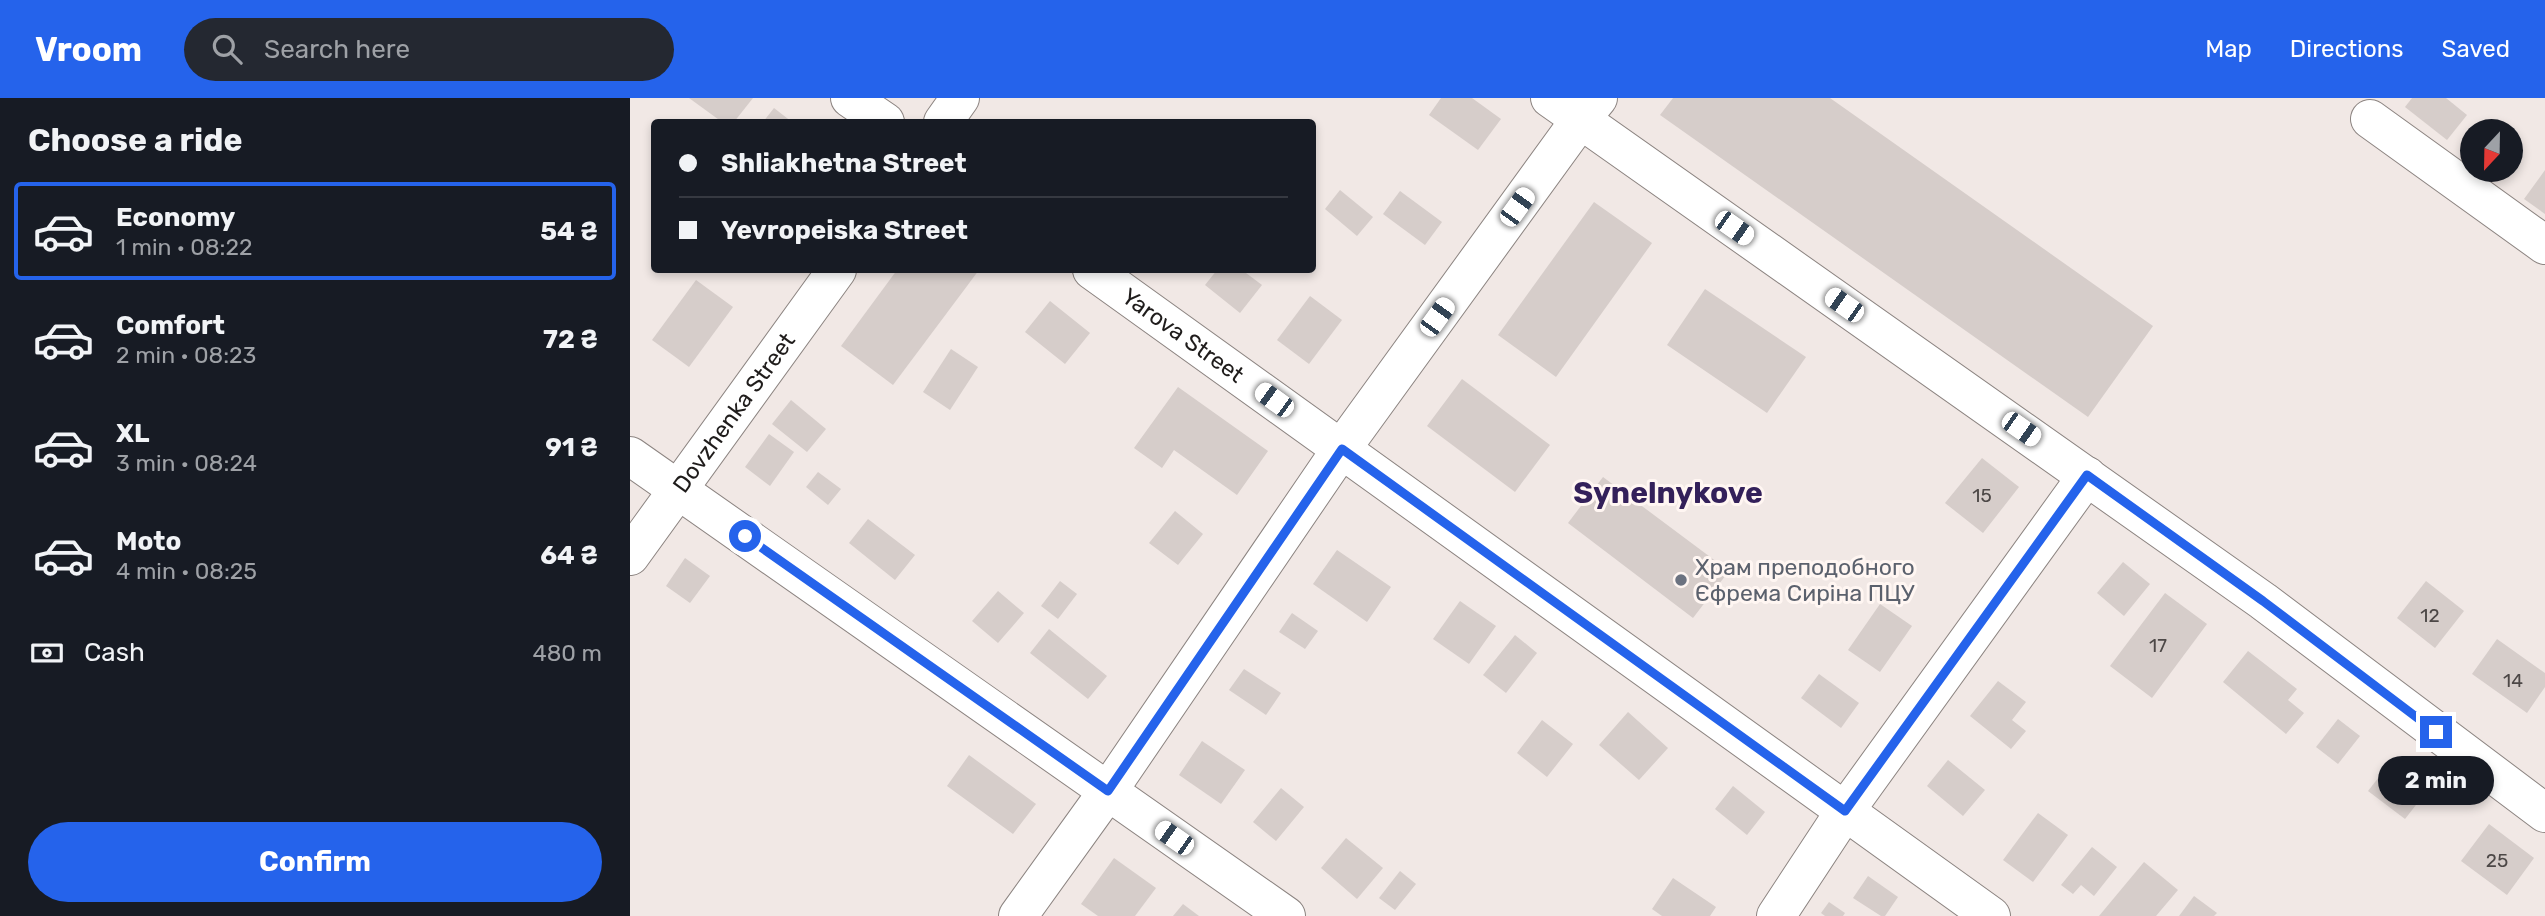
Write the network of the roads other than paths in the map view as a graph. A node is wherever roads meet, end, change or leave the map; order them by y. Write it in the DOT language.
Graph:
graph roads {
  1 [pos="849,98"];
  2 [pos="960,98"];
  3 [pos="1576,105"];
  4 [pos="880,119"];
  5 [pos="945,119"];
  6 [pos="2370,119"];
  7 [pos="2545,245"];
  8 [pos="834,273"];
  9 [pos="1096,273"];
  10 [pos="1342,449"];
  11 [pos="630,456"];
  12 [pos="2087,475"];
  13 [pos="677,489"];
  14 [pos="630,555"];
  15 [pos="1108,791"];
  16 [pos="1845,811"];
  17 [pos="2545,813"];
  18 [pos="1018,916"];
  19 [pos="1286,916"];
  20 [pos="1776,916"];
  21 [pos="1991,916"];
  1 -- 4 [label="street"];
  2 -- 5 [label="street"];
  3 -- 10 [label="street"];
  3 -- 12 [label="street"];
  6 -- 7 [label="street"];
  8 -- 13 [label="street, Dovzhenka Street"];
  9 -- 10 [label="street, Yarova Street"];
  10 -- 15 [label="street"];
  10 -- 16 [label="street, Yarova Street"];
  11 -- 13 [label="street"];
  12 -- 16 [label="street"];
  12 -- 17 [label="street"];
  13 -- 14 [label="street, Dovzhenka Street"];
  13 -- 15 [label="street"];
  15 -- 18 [label="street"];
  15 -- 19 [label="street"];
  16 -- 20 [label="street"];
  16 -- 21 [label="street, Yarova Street"];
}
